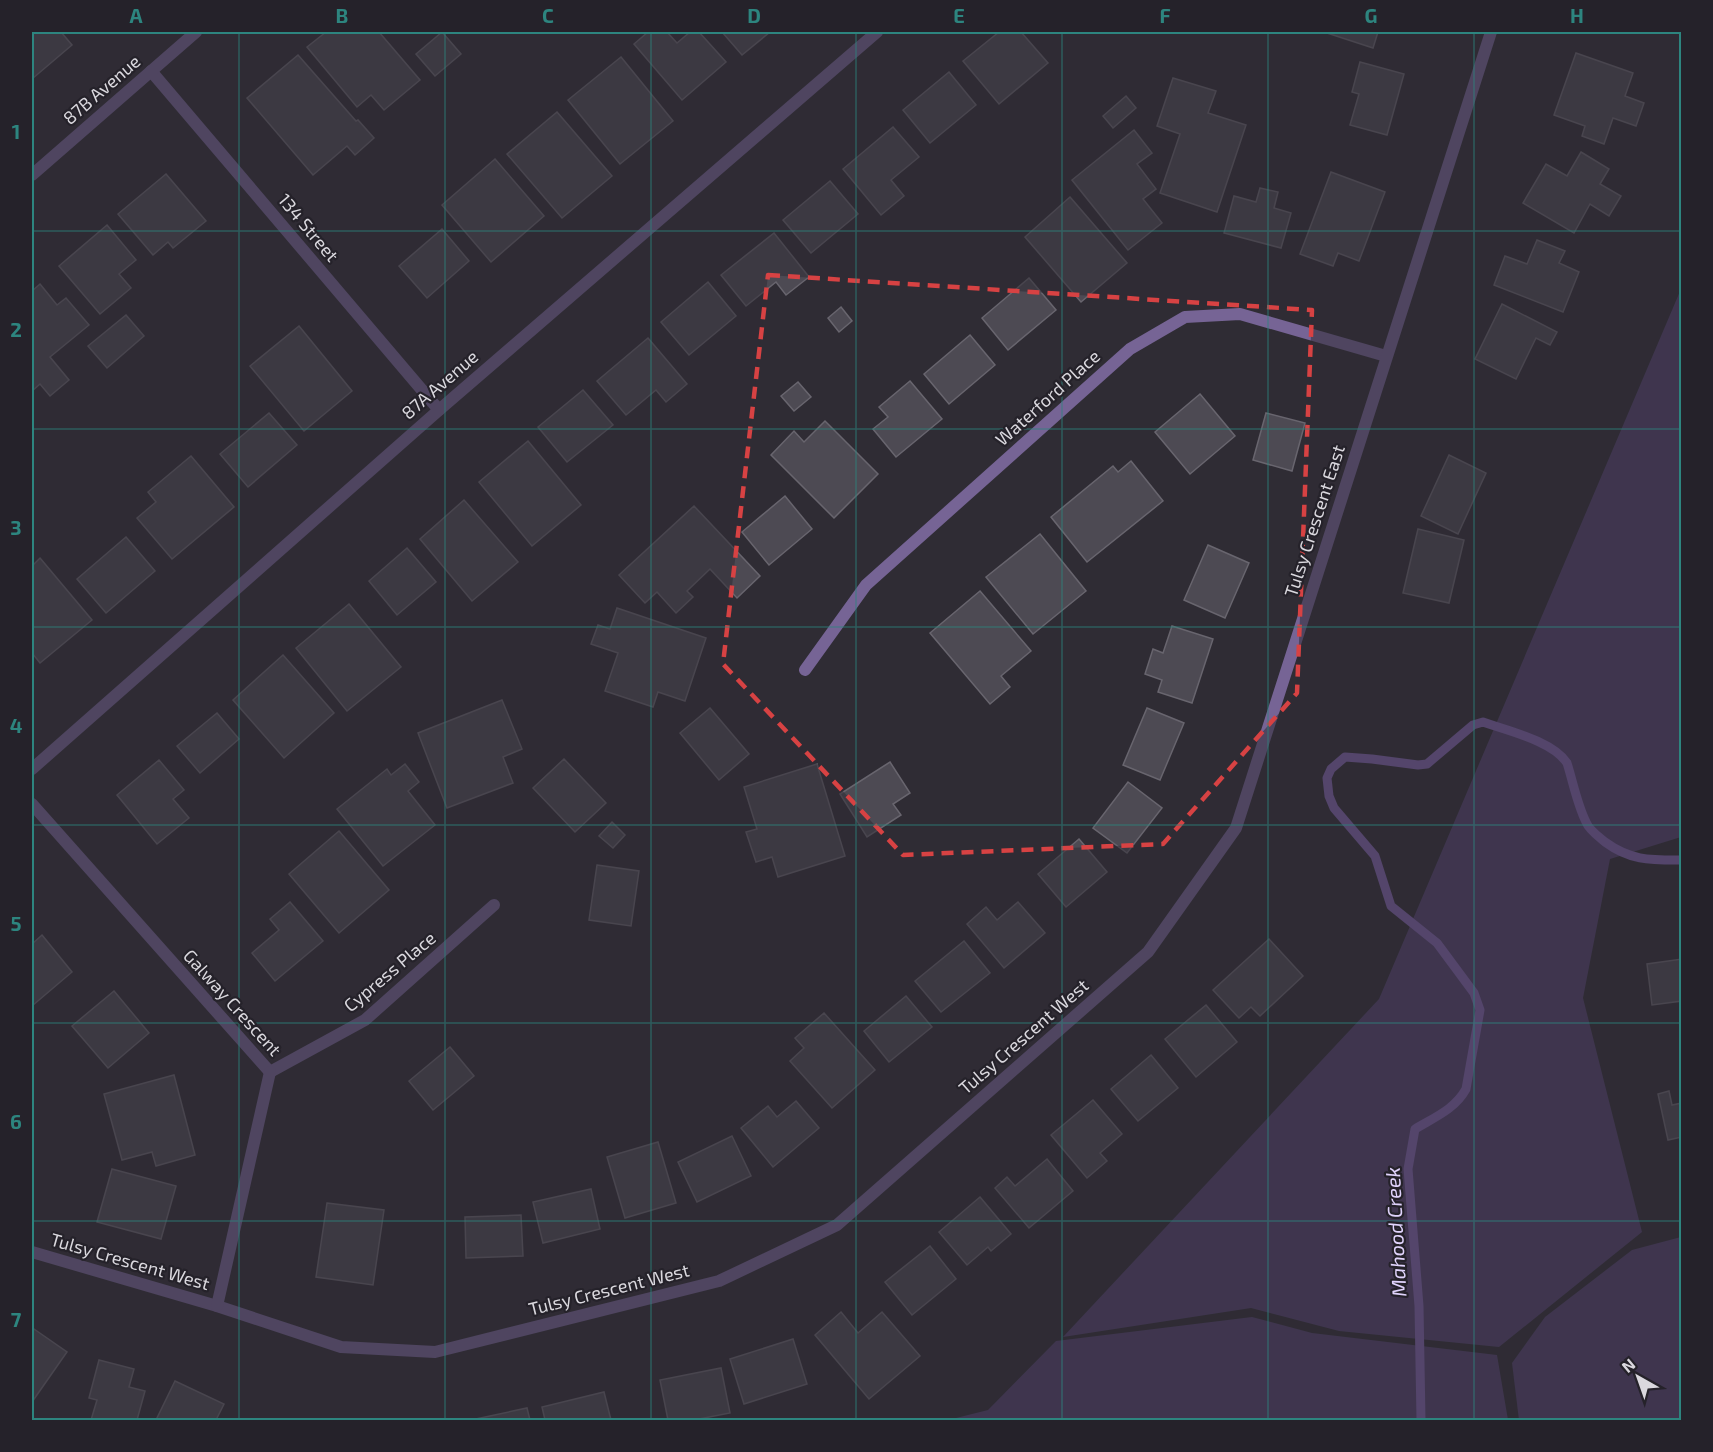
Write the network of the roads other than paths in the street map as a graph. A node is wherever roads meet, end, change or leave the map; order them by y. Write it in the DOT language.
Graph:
graph roads {
  1 [pos="196,32"];
  2 [pos="877,32"];
  3 [pos="1491,32"];
  4 [pos="151,71"];
  5 [pos="32,175"];
  6 [pos="1386,356"];
  7 [pos="439,410"];
  8 [pos="805,670"];
  9 [pos="32,769"];
  10 [pos="32,804"];
  11 [pos="494,905"];
  12 [pos="1110,986"];
  13 [pos="270,1072"];
  14 [pos="32,1252"];
  15 [pos="217,1306"];
  1 -- 4 [label="street, 87B Avenue"];
  2 -- 7 [label="street, 87A Avenue"];
  3 -- 6 [label="street, Tulsy Crescent East"];
  4 -- 5 [label="street, 87B Avenue"];
  4 -- 7 [label="street, 134 Street"];
  6 -- 8 [label="street, Waterford Place"];
  6 -- 12 [label="street, Tulsy Crescent East"];
  7 -- 9 [label="street, 87A Avenue"];
  10 -- 13 [label="street, Galway Crescent"];
  11 -- 13 [label="street, Cypress Place"];
  12 -- 15 [label="street, Tulsy Crescent West"];
  13 -- 15 [label="street, Galway Crescent"];
  14 -- 15 [label="street, Tulsy Crescent West"];
}
